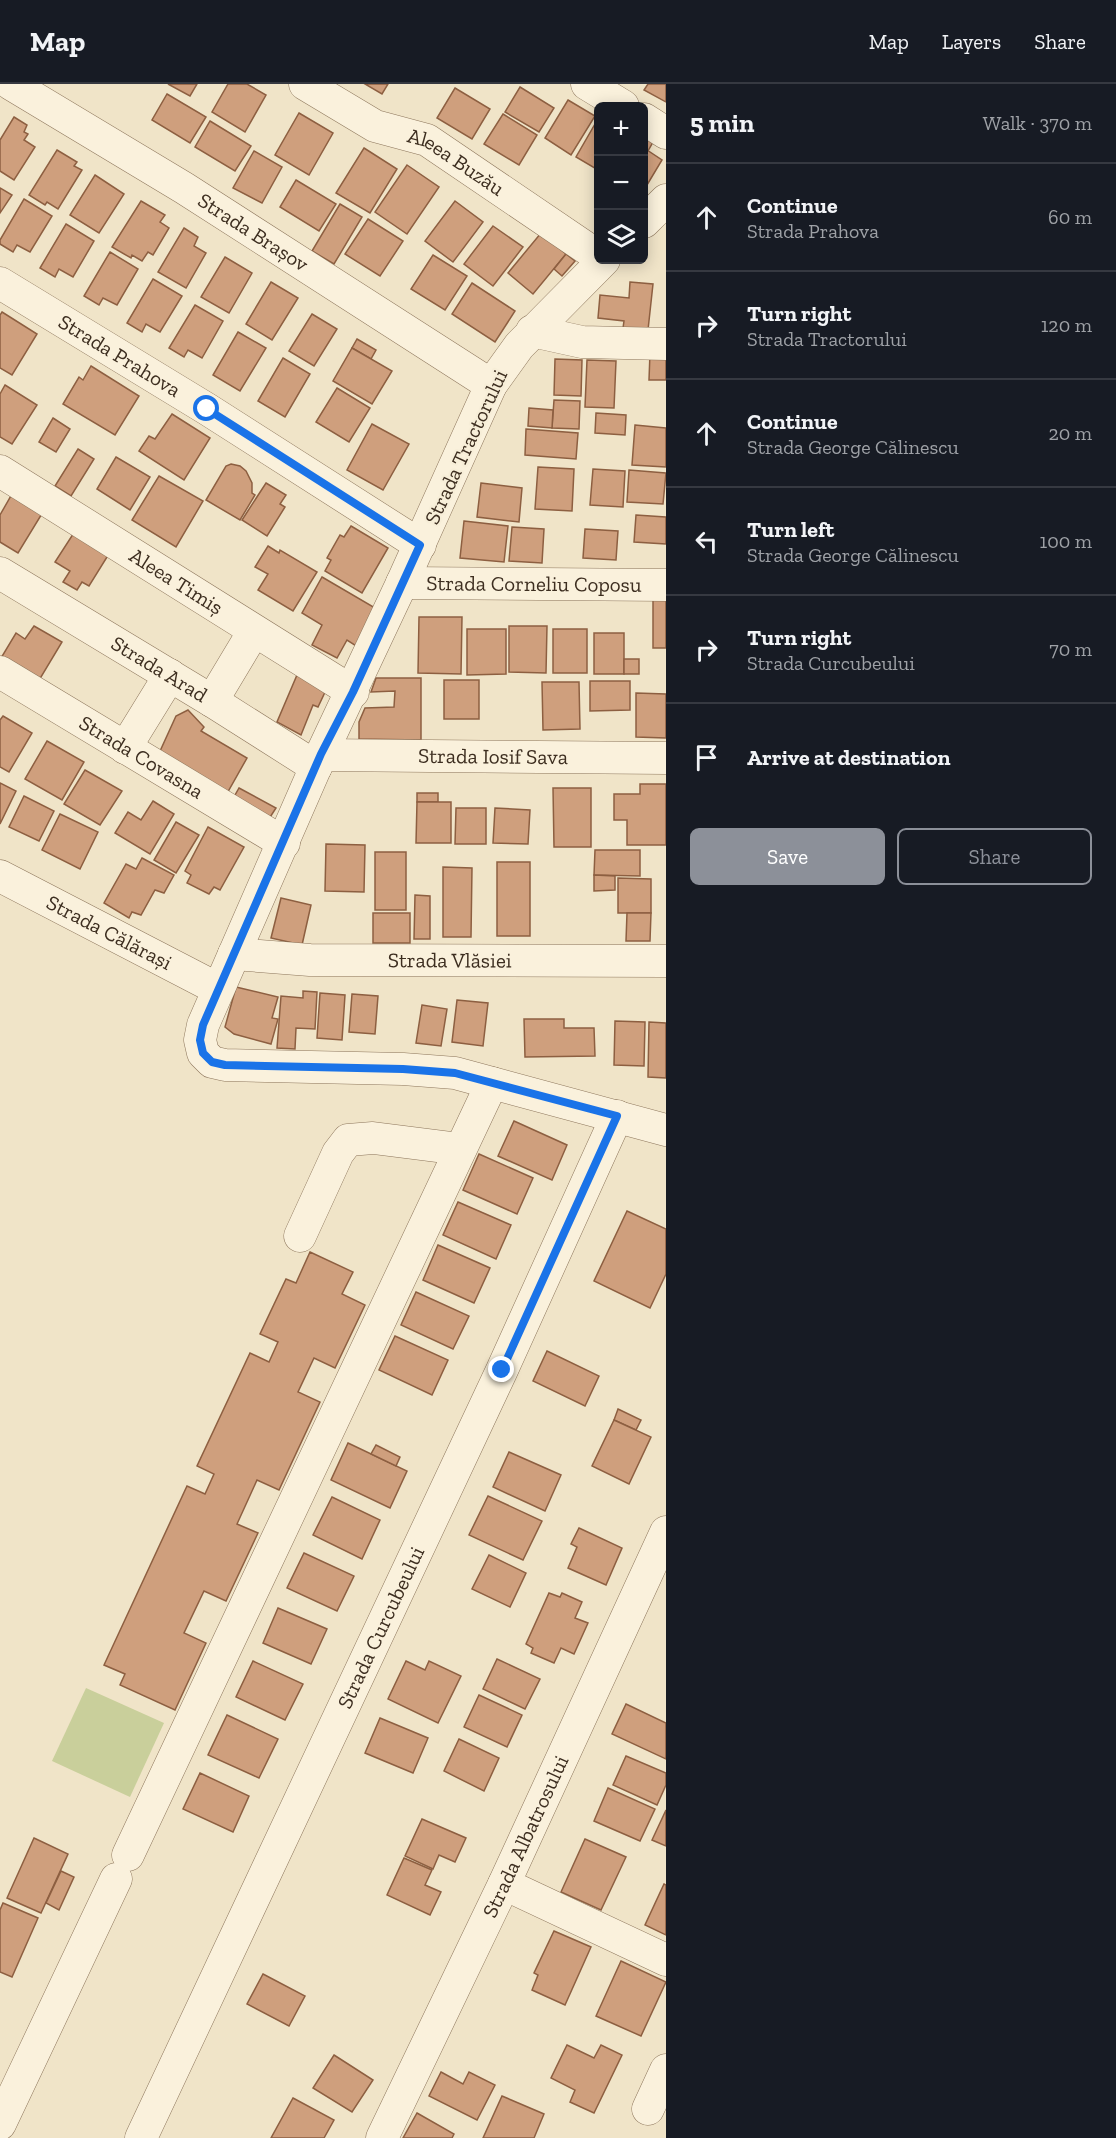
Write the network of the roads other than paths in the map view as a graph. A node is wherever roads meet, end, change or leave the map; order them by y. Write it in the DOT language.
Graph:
graph roads {
  1 [pos="11,84"];
  2 [pos="305,84"];
  3 [pos="586,84"];
  4 [pos="616,102"];
  5 [pos="648,122"];
  6 [pos="666,133"];
  7 [pos="666,200"];
  8 [pos="648,218"];
  9 [pos="594,253"];
  10 [pos="600,264"];
  11 [pos="0,283"];
  12 [pos="532,331"];
  13 [pos="666,344"];
  14 [pos="491,385"];
  15 [pos="0,471"];
  16 [pos="420,545"];
  17 [pos="0,573"];
  18 [pos="402,584"];
  19 [pos="666,585"];
  20 [pos="254,631"];
  21 [pos="0,672"];
  22 [pos="170,675"];
  23 [pos="353,692"];
  24 [pos="212,701"];
  25 [pos="125,748"];
  26 [pos="666,758"];
  27 [pos="319,761"];
  28 [pos="284,843"];
  29 [pos="0,876"];
  30 [pos="234,954"];
  31 [pos="666,961"];
  32 [pos="218,989"];
  33 [pos="492,1083"];
  34 [pos="617,1116"];
  35 [pos="666,1130"];
  36 [pos="460,1149"];
  37 [pos="300,1236"];
  38 [pos="666,1532"];
  39 [pos="504,1884"];
  40 [pos="666,1960"];
  41 [pos="666,2070"];
  42 [pos="648,2109"];
  43 [pos="0,2124"];
  44 [pos="141,2138"];
  45 [pos="382,2138"];
  1 -- 14 [label="street, Strada Brașov"];
  2 -- 9 [label="street, Aleea Buzău"];
  3 -- 4 [label="street"];
  5 -- 6 [label="street"];
  7 -- 8 [label="street"];
  10 -- 12 [label="street, Strada Tractorului"];
  11 -- 16 [label="street, Strada Prahova"];
  12 -- 13 [label="street"];
  12 -- 14 [label="street, Strada Tractorului"];
  14 -- 16 [label="street, Strada Tractorului"];
  15 -- 20 [label="street, Aleea Timiș"];
  16 -- 18 [label="street, Strada Tractorului"];
  17 -- 22 [label="street, Strada Arad"];
  18 -- 19 [label="street, Strada Corneliu Coposu"];
  18 -- 23 [label="street, Strada Tractorului"];
  20 -- 23 [label="street, Aleea Timiș"];
  20 -- 24 [label="street"];
  21 -- 25 [label="street, Strada Covasna"];
  22 -- 24 [label="street, Strada Arad"];
  22 -- 25 [label="street"];
  23 -- 27 [label="street, Strada Tractorului"];
  24 -- 27 [label="street, Strada Arad"];
  25 -- 28 [label="street, Strada Covasna"];
  26 -- 27 [label="street, Strada Iosif Sava"];
  27 -- 28 [label="street, Strada Tractorului"];
  28 -- 30 [label="street, Strada Tractorului"];
  29 -- 32 [label="street, Strada Călărași"];
  30 -- 31 [label="street, Strada Vlăsiei"];
  30 -- 32 [label="street, Strada Tractorului"];
  32 -- 33 [label="street, Strada Tractorului"];
  33 -- 34 [label="street"];
  33 -- 36 [label="street"];
  34 -- 35 [label="street"];
  34 -- 44 [label="street, Strada Curcubeului"];
  36 -- 37 [label="street"];
  36 -- 43 [label="street"];
  38 -- 39 [label="street, Strada Albatrosului"];
  39 -- 40 [label="street"];
  39 -- 45 [label="street, Strada Albatrosului"];
  41 -- 42 [label="street"];
}
